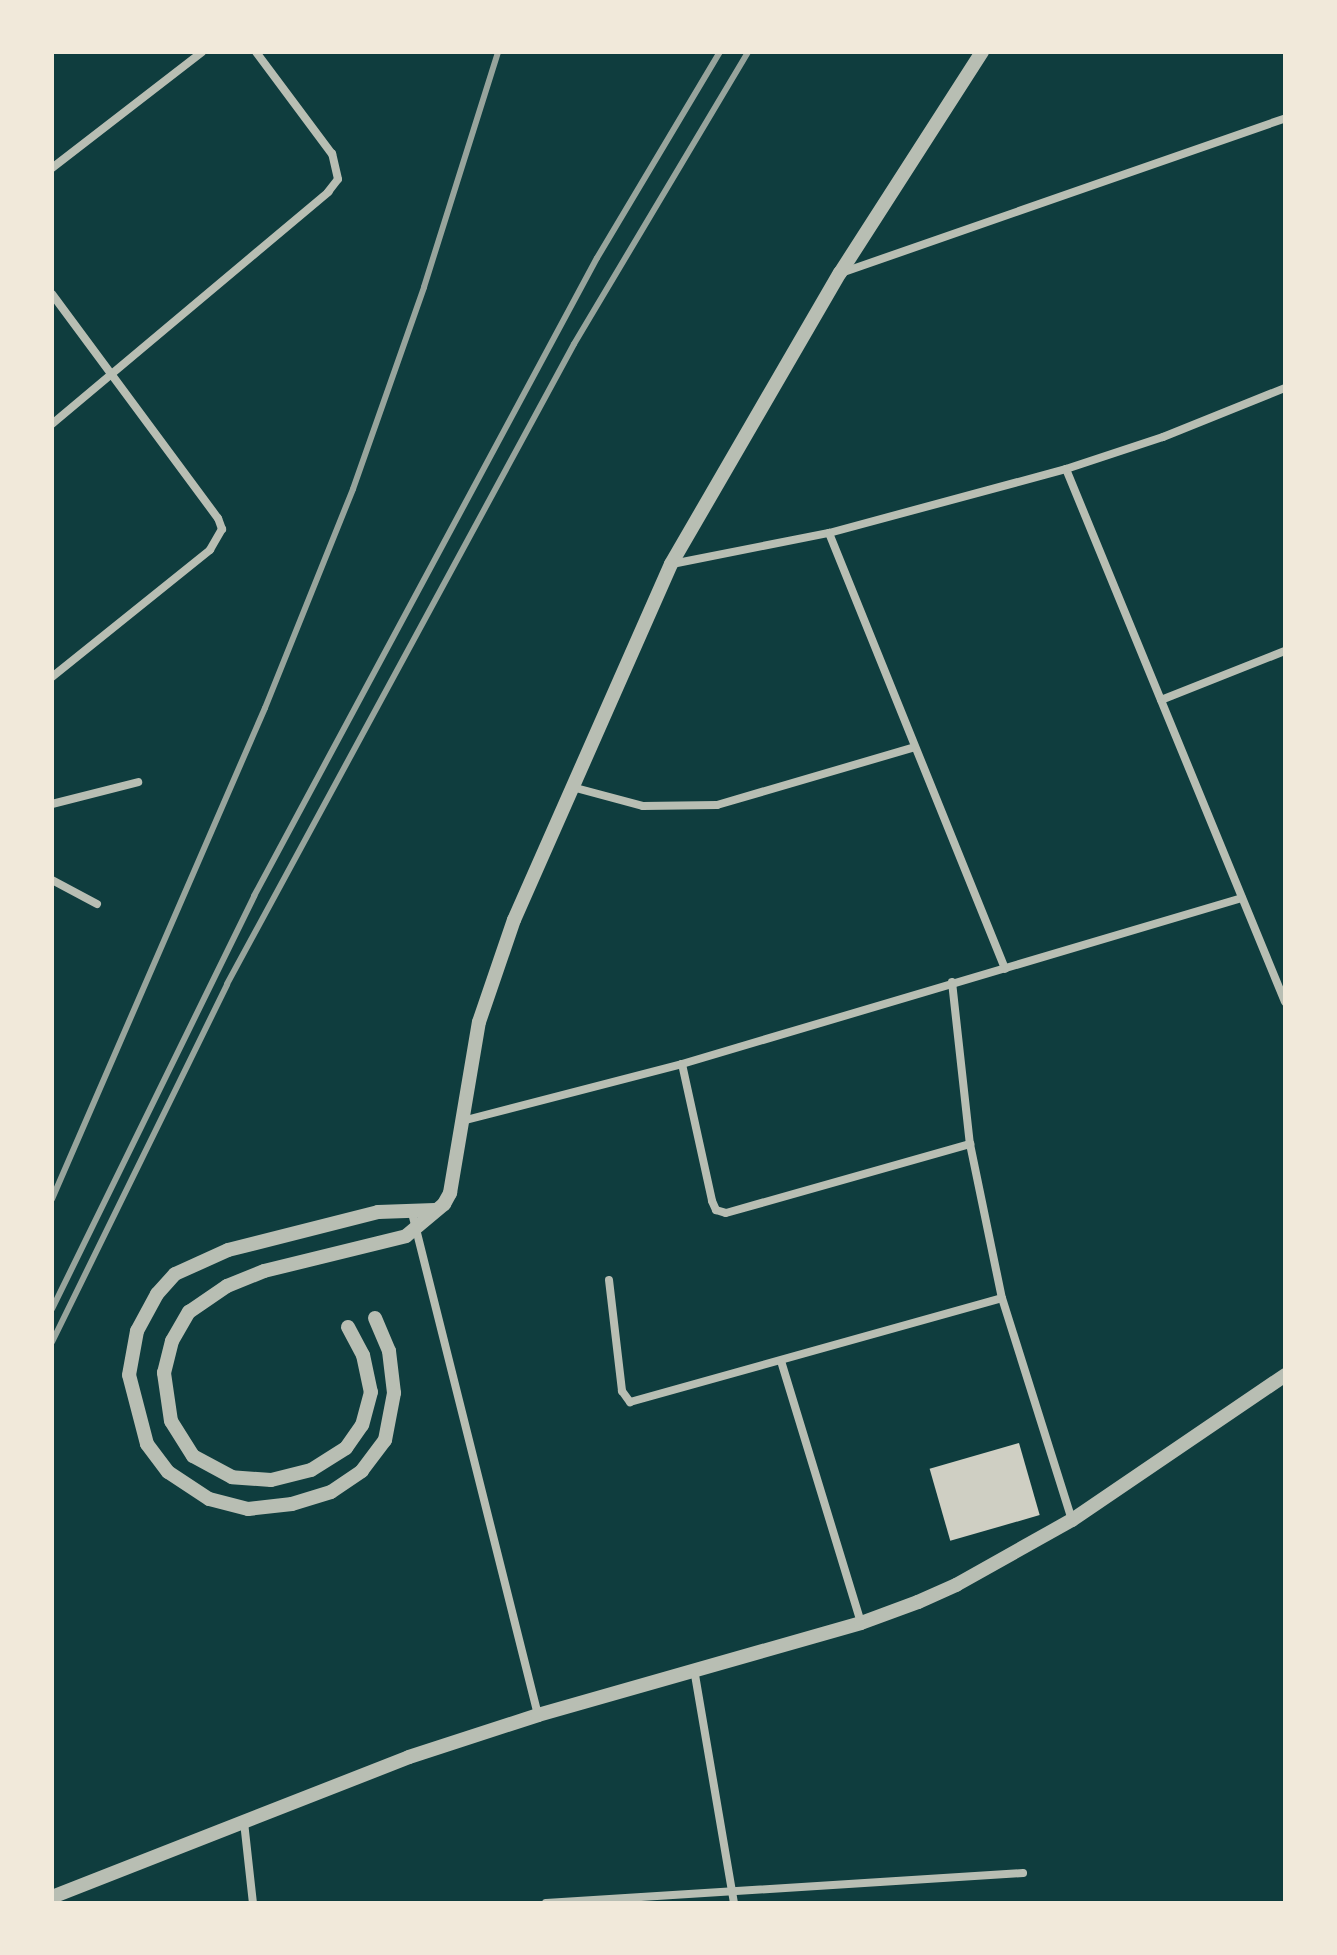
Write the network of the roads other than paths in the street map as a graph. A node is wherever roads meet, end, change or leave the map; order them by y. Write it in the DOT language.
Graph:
graph roads {
  1 [pos="202,52"];
  2 [pos="256,52"];
  3 [pos="982,52"];
  4 [pos="1285,118"];
  5 [pos="52,168"];
  6 [pos="840,273"];
  7 [pos="52,294"];
  8 [pos="111,374"];
  9 [pos="1285,388"];
  10 [pos="52,424"];
  11 [pos="1066,469"];
  12 [pos="829,533"];
  13 [pos="671,564"];
  14 [pos="1285,651"];
  15 [pos="52,677"];
  16 [pos="1161,700"];
  17 [pos="915,747"];
  18 [pos="138,782"];
  19 [pos="572,786"];
  20 [pos="52,804"];
  21 [pos="52,880"];
  22 [pos="1242,898"];
  23 [pos="97,904"];
  24 [pos="1005,969"];
  25 [pos="952,982"];
  26 [pos="1285,1002"];
  27 [pos="682,1064"];
  28 [pos="461,1121"];
  29 [pos="970,1144"];
  30 [pos="411,1209"];
  31 [pos="435,1210"];
  32 [pos="416,1228"];
  33 [pos="609,1280"];
  34 [pos="1002,1298"];
  35 [pos="375,1318"];
  36 [pos="348,1327"];
  37 [pos="781,1361"];
  38 [pos="1285,1375"];
  39 [pos="1072,1520"];
  40 [pos="861,1623"];
  41 [pos="694,1669"];
  42 [pos="538,1715"];
  43 [pos="244,1822"];
  44 [pos="1023,1873"];
  45 [pos="732,1892"];
  46 [pos="52,1897"];
  47 [pos="253,1903"];
  48 [pos="546,1903"];
  49 [pos="734,1903"];
  1 -- 5 [label="street"];
  2 -- 8 [label="street"];
  3 -- 6 [label="street"];
  4 -- 6 [label="street"];
  6 -- 13 [label="street"];
  7 -- 8 [label="street"];
  8 -- 10 [label="street"];
  8 -- 15 [label="street"];
  9 -- 11 [label="street"];
  11 -- 12 [label="street"];
  11 -- 16 [label="street"];
  12 -- 13 [label="street"];
  12 -- 17 [label="street"];
  13 -- 19 [label="street"];
  14 -- 16 [label="street"];
  16 -- 22 [label="street"];
  17 -- 19 [label="street"];
  17 -- 24 [label="street"];
  18 -- 20 [label="street"];
  19 -- 28 [label="street"];
  21 -- 23 [label="street"];
  22 -- 24 [label="street"];
  22 -- 26 [label="street"];
  24 -- 25 [label="street"];
  25 -- 27 [label="street"];
  25 -- 29 [label="street"];
  27 -- 28 [label="street"];
  27 -- 29 [label="street"];
  28 -- 31 [label="street"];
  29 -- 34 [label="street"];
  30 -- 31 [label="street"];
  30 -- 32 [label="street"];
  30 -- 35 [label="street"];
  31 -- 32 [label="street"];
  32 -- 36 [label="street"];
  32 -- 42 [label="street"];
  33 -- 37 [label="street"];
  34 -- 37 [label="street"];
  34 -- 39 [label="street"];
  37 -- 40 [label="street"];
  38 -- 39 [label="street"];
  39 -- 40 [label="street"];
  40 -- 41 [label="street"];
  41 -- 42 [label="street"];
  41 -- 45 [label="street"];
  42 -- 43 [label="street"];
  43 -- 46 [label="street"];
  43 -- 47 [label="street"];
  44 -- 45 [label="street"];
  45 -- 48 [label="street"];
  45 -- 49 [label="street"];
}
